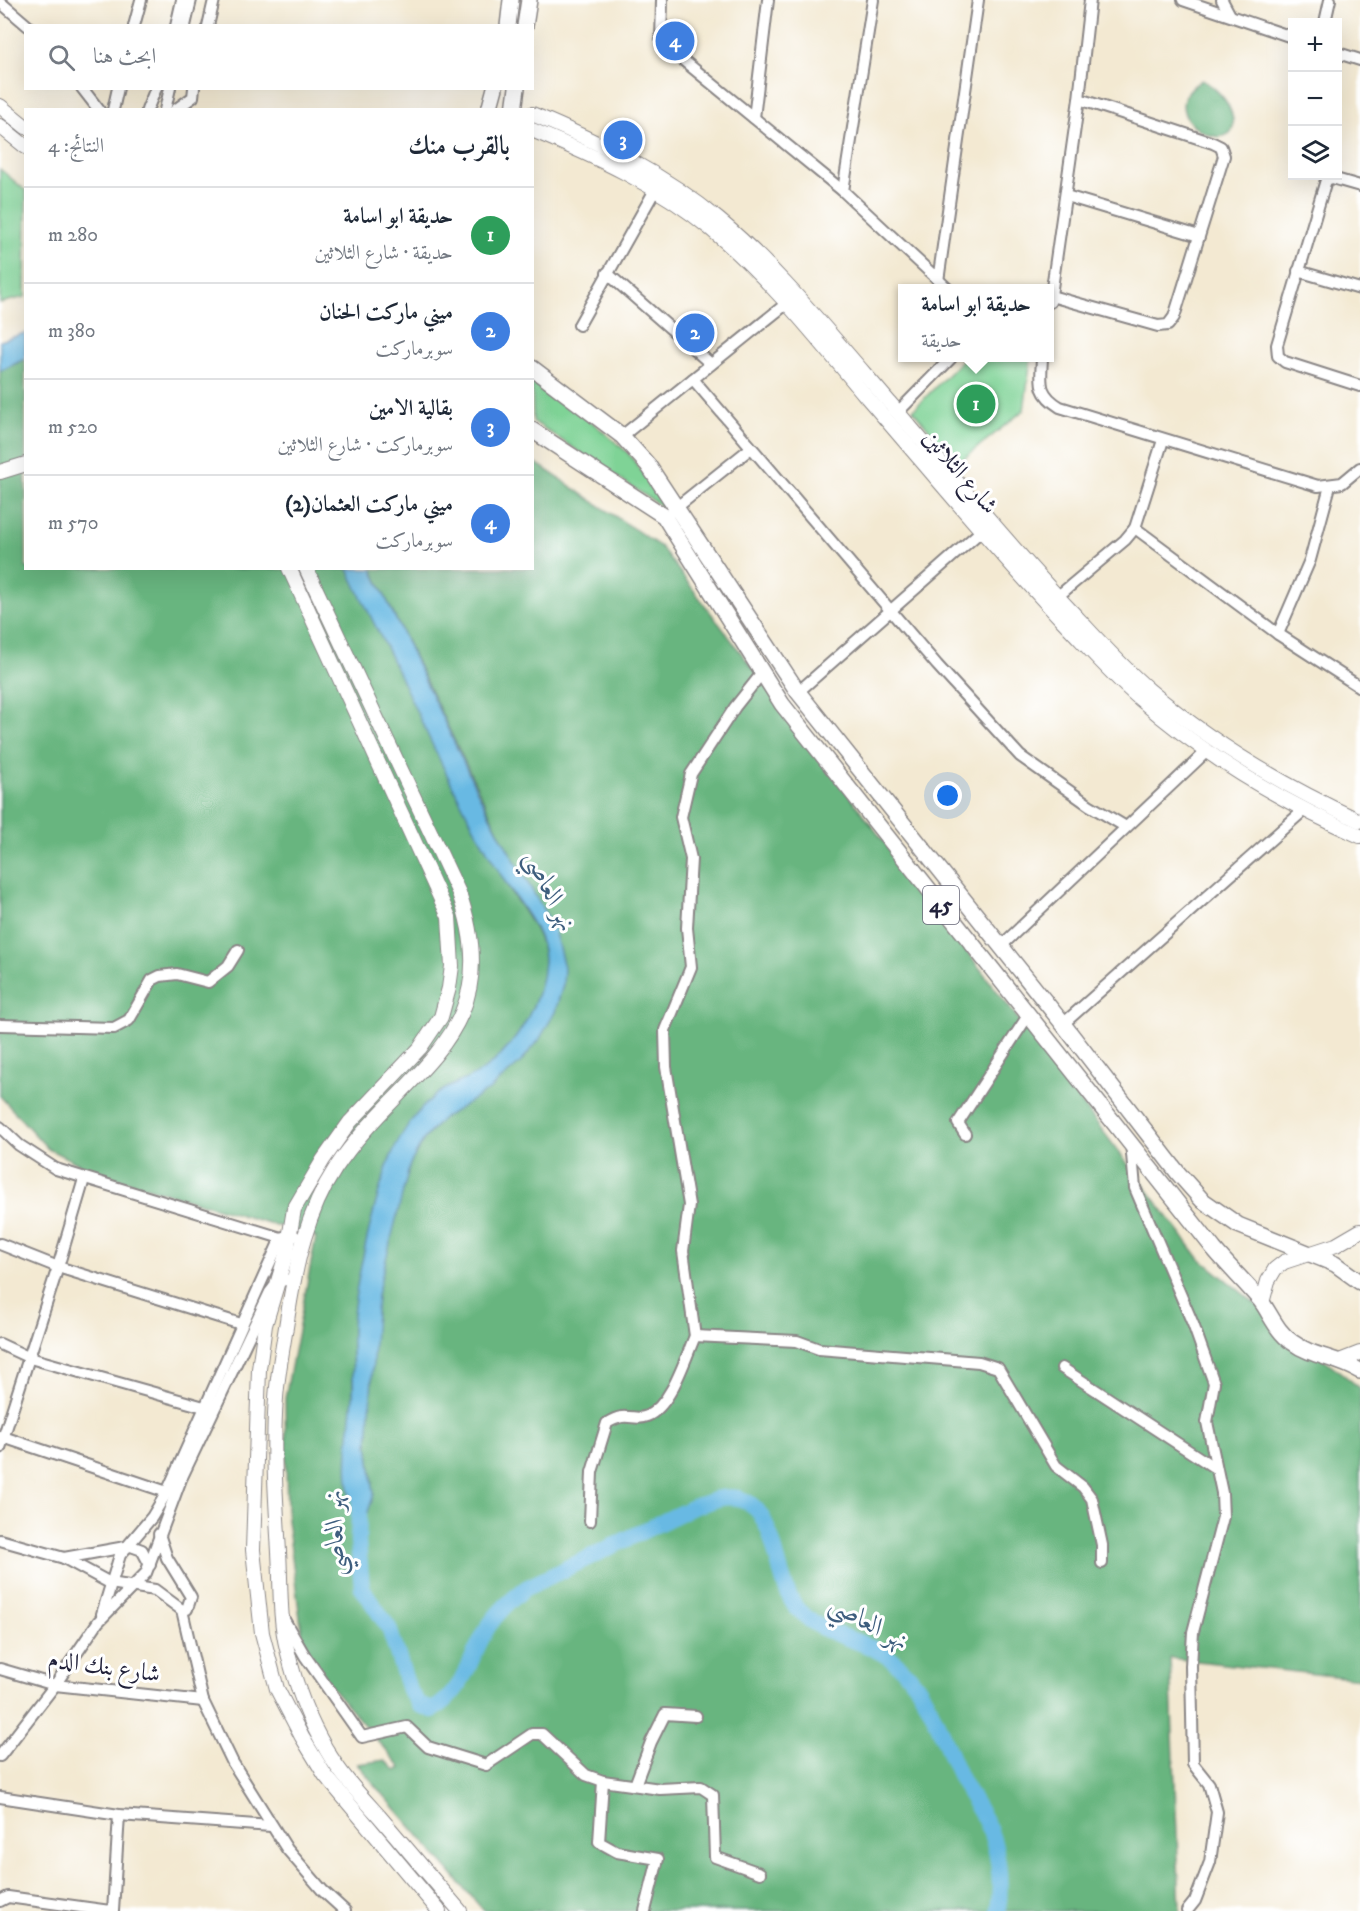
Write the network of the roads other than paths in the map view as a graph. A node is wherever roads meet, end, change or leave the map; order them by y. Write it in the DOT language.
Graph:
graph roads {
  1 [pos="141,0"];
  2 [pos="182,0"];
  3 [pos="191,0"];
  4 [pos="214,0"];
  5 [pos="511,0"];
  6 [pos="529,0"];
  7 [pos="662,0"];
  8 [pos="768,0"];
  9 [pos="873,0"];
  10 [pos="978,0"];
  11 [pos="1090,0"];
  12 [pos="1183,0"];
  13 [pos="1222,0"];
  14 [pos="1330,0"];
  15 [pos="0,2"];
  16 [pos="1230,15"];
  17 [pos="1326,18"];
  18 [pos="26,24"];
  19 [pos="135,24"];
  20 [pos="176,24"];
  21 [pos="185,24"];
  22 [pos="208,24"];
  23 [pos="508,24"];
  24 [pos="525,24"];
  25 [pos="1288,35"];
  26 [pos="1342,53"];
  27 [pos="1360,60"];
  28 [pos="84,90"];
  29 [pos="118,90"];
  30 [pos="155,90"];
  31 [pos="170,90"];
  32 [pos="194,90"];
  33 [pos="494,90"];
  34 [pos="517,90"];
  35 [pos="1079,99"];
  36 [pos="0,106"];
  37 [pos="97,108"];
  38 [pos="113,108"];
  39 [pos="148,108"];
  40 [pos="165,108"];
  41 [pos="178,108"];
  42 [pos="490,108"];
  43 [pos="517,108"];
  44 [pos="534,115"];
  45 [pos="754,118"];
  46 [pos="24,125"];
  47 [pos="0,126"];
  48 [pos="534,131"];
  49 [pos="24,145"];
  50 [pos="1360,186"];
  51 [pos="655,190"];
  52 [pos="843,191"];
  53 [pos="1066,196"];
  54 [pos="1199,237"];
  55 [pos="1298,271"];
  56 [pos="607,273"];
  57 [pos="938,280"];
  58 [pos="942,284"];
  59 [pos="1052,284"];
  60 [pos="1360,289"];
  61 [pos="1054,300"];
  62 [pos="786,304"];
  63 [pos="811,322"];
  64 [pos="579,325"];
  65 [pos="946,362"];
  66 [pos="1042,362"];
  67 [pos="711,364"];
  68 [pos="534,370"];
  69 [pos="693,379"];
  70 [pos="1360,386"];
  71 [pos="898,412"];
  72 [pos="534,431"];
  73 [pos="622,436"];
  74 [pos="1163,440"];
  75 [pos="751,448"];
  76 [pos="24,465"];
  77 [pos="1360,468"];
  78 [pos="0,472"];
  79 [pos="1330,486"];
  80 [pos="670,512"];
  81 [pos="1135,528"];
  82 [pos="980,532"];
  83 [pos="290,570"];
  84 [pos="307,570"];
  85 [pos="1057,597"];
  86 [pos="892,612"];
  87 [pos="1278,634"];
  88 [pos="1102,653"];
  89 [pos="762,673"];
  90 [pos="1360,687"];
  91 [pos="798,692"];
  92 [pos="1206,752"];
  93 [pos="1269,775"];
  94 [pos="1262,789"];
  95 [pos="1304,811"];
  96 [pos="1360,821"];
  97 [pos="1126,827"];
  98 [pos="1360,836"];
  99 [pos="1000,947"];
  100 [pos="238,950"];
  101 [pos="1029,1014"];
  102 [pos="1063,1024"];
  103 [pos="0,1025"];
  104 [pos="0,1127"];
  105 [pos="965,1134"];
  106 [pos="1131,1143"];
  107 [pos="84,1179"];
  108 [pos="1360,1231"];
  109 [pos="285,1236"];
  110 [pos="304,1239"];
  111 [pos="0,1244"];
  112 [pos="1306,1255"];
  113 [pos="58,1267"];
  114 [pos="294,1278"];
  115 [pos="278,1282"];
  116 [pos="1360,1282"];
  117 [pos="1262,1303"];
  118 [pos="245,1329"];
  119 [pos="695,1336"];
  120 [pos="263,1341"];
  121 [pos="0,1344"];
  122 [pos="1360,1353"];
  123 [pos="30,1358"];
  124 [pos="1342,1360"];
  125 [pos="1062,1368"];
  126 [pos="1360,1371"];
  127 [pos="204,1407"];
  128 [pos="1,1440"];
  129 [pos="1215,1468"];
  130 [pos="167,1492"];
  131 [pos="590,1521"];
  132 [pos="159,1534"];
  133 [pos="0,1540"];
  134 [pos="125,1546"];
  135 [pos="63,1558"];
  136 [pos="1102,1563"];
  137 [pos="150,1565"];
  138 [pos="110,1583"];
  139 [pos="136,1587"];
  140 [pos="182,1610"];
  141 [pos="283,1617"];
  142 [pos="98,1622"];
  143 [pos="0,1669"];
  144 [pos="55,1685"];
  145 [pos="203,1701"];
  146 [pos="696,1716"];
  147 [pos="0,1755"];
  148 [pos="603,1780"];
  149 [pos="635,1785"];
  150 [pos="0,1797"];
  151 [pos="119,1815"];
  152 [pos="271,1826"];
  153 [pos="760,1873"];
  154 [pos="0,1901"];
  155 [pos="1193,1908"];
  156 [pos="343,1910"];
  157 [pos="112,1911"];
  158 [pos="439,1911"];
  159 [pos="460,1911"];
  160 [pos="645,1911"];
  1 -- 19 [label="street"];
  2 -- 20 [label="street"];
  3 -- 21 [label="street"];
  4 -- 22 [label="street"];
  5 -- 23 [label="highway"];
  6 -- 24 [label="highway"];
  7 -- 45 [label="street"];
  8 -- 45 [label="street"];
  9 -- 52 [label="street"];
  10 -- 57 [label="street"];
  11 -- 35 [label="street"];
  12 -- 16 [label="street"];
  13 -- 16 [label="street"];
  14 -- 17 [label="street"];
  15 -- 18 [label="street"];
  16 -- 25 [label="street"];
  26 -- 27 [label="street"];
  28 -- 37 [label="street"];
  29 -- 38 [label="street"];
  30 -- 39 [label="street"];
  31 -- 40 [label="street"];
  32 -- 41 [label="street"];
  33 -- 42 [label="highway"];
  34 -- 43 [label="highway"];
  35 -- 53 [label="street"];
  35 -- 54 [label="street"];
  36 -- 46 [label="main road"];
  44 -- 63 [label="main road"];
  45 -- 52 [label="street"];
  47 -- 49 [label="main road"];
  48 -- 51 [label="main road, شارع الثلاثين"];
  50 -- 55 [label="street"];
  51 -- 56 [label="street"];
  51 -- 62 [label="main road, شارع الثلاثين"];
  52 -- 57 [label="street"];
  53 -- 54 [label="street"];
  53 -- 59 [label="street"];
  54 -- 61 [label="street"];
  55 -- 60 [label="street"];
  55 -- 70 [label="street"];
  56 -- 64 [label="street"];
  56 -- 67 [label="street"];
  57 -- 58 [label="street"];
  62 -- 63 [label="main road, شارع الثلاثين"];
  62 -- 67 [label="street"];
  63 -- 71 [label="main road"];
  63 -- 82 [label="main road, شارع الثلاثين"];
  65 -- 71 [label="street"];
  66 -- 74 [label="street"];
  67 -- 69 [label="street"];
  68 -- 73 [label="highway, 45"];
  69 -- 73 [label="street"];
  69 -- 75 [label="street"];
  71 -- 85 [label="main road"];
  72 -- 80 [label="highway, 45"];
  73 -- 80 [label="highway, 45"];
  74 -- 79 [label="street"];
  74 -- 81 [label="street"];
  75 -- 80 [label="street"];
  75 -- 86 [label="street"];
  76 -- 78 [label="main road"];
  77 -- 79 [label="street"];
  79 -- 87 [label="street"];
  80 -- 89 [label="highway, 45"];
  80 -- 91 [label="highway, 45"];
  81 -- 85 [label="street"];
  81 -- 87 [label="street"];
  82 -- 86 [label="street"];
  82 -- 88 [label="main road, شارع الثلاثين"];
  83 -- 109 [label="main road"];
  84 -- 110 [label="main road"];
  85 -- 88 [label="main road"];
  86 -- 91 [label="street"];
  86 -- 97 [label="street"];
  87 -- 90 [label="street"];
  88 -- 92 [label="main road, شارع الثلاثين"];
  88 -- 93 [label="main road"];
  89 -- 101 [label="highway, 45"];
  89 -- 119 [label="street"];
  91 -- 99 [label="highway, 45"];
  92 -- 94 [label="main road, شارع الثلاثين"];
  92 -- 97 [label="street"];
  93 -- 94 [label="main road"];
  93 -- 96 [label="main road"];
  94 -- 95 [label="main road, شارع الثلاثين"];
  95 -- 98 [label="main road, شارع الثلاثين"];
  95 -- 102 [label="street"];
  97 -- 99 [label="street"];
  99 -- 102 [label="highway, 45"];
  100 -- 103 [label="street"];
  101 -- 105 [label="street"];
  101 -- 106 [label="highway, 45"];
  102 -- 112 [label="highway, 45"];
  104 -- 107 [label="street"];
  106 -- 117 [label="highway, 45"];
  106 -- 129 [label="street"];
  107 -- 109 [label="street"];
  107 -- 113 [label="street"];
  108 -- 112 [label="main road"];
  109 -- 110 [label="street"];
  109 -- 115 [label="main road"];
  109 -- 118 [label="street"];
  110 -- 114 [label="main road"];
  111 -- 113 [label="street"];
  112 -- 116 [label="highway, 45"];
  112 -- 117 [label="main road"];
  113 -- 118 [label="street"];
  113 -- 123 [label="street"];
  114 -- 115 [label="street"];
  114 -- 141 [label="main road"];
  115 -- 118 [label="street"];
  115 -- 120 [label="main road"];
  117 -- 124 [label="highway, 45"];
  118 -- 120 [label="main road"];
  118 -- 127 [label="street"];
  118 -- 132 [label="street"];
  119 -- 131 [label="street"];
  119 -- 136 [label="street"];
  120 -- 158 [label="main road"];
  121 -- 123 [label="street"];
  122 -- 124 [label="main road"];
  123 -- 127 [label="street"];
  123 -- 128 [label="street"];
  124 -- 126 [label="highway, 45"];
  125 -- 129 [label="street"];
  127 -- 130 [label="street"];
  128 -- 130 [label="street"];
  129 -- 155 [label="street"];
  130 -- 134 [label="street"];
  132 -- 137 [label="street"];
  132 -- 140 [label="street"];
  133 -- 135 [label="street"];
  134 -- 135 [label="street"];
  134 -- 137 [label="street"];
  134 -- 138 [label="street"];
  135 -- 138 [label="street"];
  137 -- 139 [label="street"];
  138 -- 139 [label="street"];
  138 -- 142 [label="street"];
  139 -- 140 [label="street"];
  139 -- 142 [label="street"];
  140 -- 145 [label="street"];
  141 -- 148 [label="street"];
  141 -- 159 [label="main road"];
  142 -- 144 [label="street"];
  143 -- 144 [label="street, شارع بنك الدم"];
  144 -- 145 [label="street, شارع بنك الدم"];
  144 -- 147 [label="street"];
  145 -- 152 [label="street"];
  146 -- 149 [label="street"];
  148 -- 149 [label="street"];
  148 -- 160 [label="street"];
  149 -- 153 [label="street"];
  150 -- 151 [label="street"];
  151 -- 152 [label="street"];
  151 -- 157 [label="street"];
  152 -- 156 [label="street"];
  154 -- 157 [label="street"];
}
